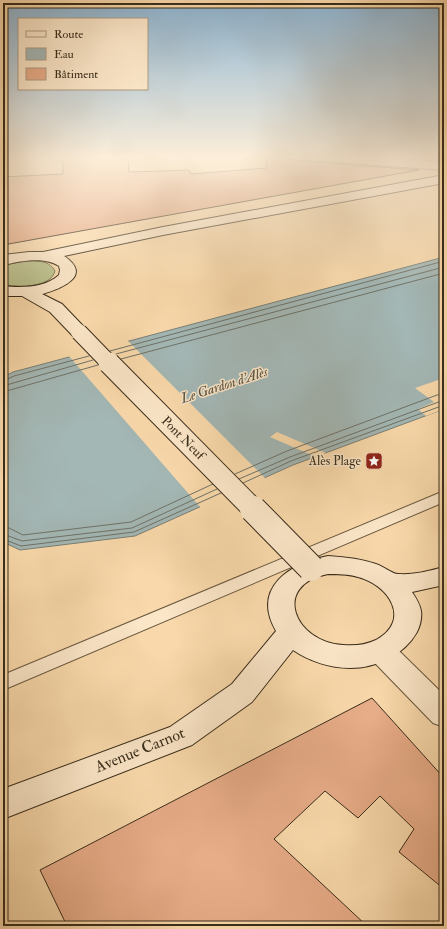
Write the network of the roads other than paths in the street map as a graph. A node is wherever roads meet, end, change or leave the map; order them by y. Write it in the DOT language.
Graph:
graph roads {
  1 [pos="332,199"];
  2 [pos="81,249"];
  3 [pos="45,256"];
  4 [pos="3,260"];
  5 [pos="64,263"];
  6 [pos="52,286"];
  7 [pos="3,291"];
  8 [pos="27,292"];
  9 [pos="56,308"];
  10 [pos="444,496"];
  11 [pos="312,568"];
  12 [pos="444,576"];
  13 [pos="392,584"];
  14 [pos="291,632"];
  15 [pos="381,651"];
  16 [pos="3,683"];
  17 [pos="444,714"];
  18 [pos="3,804"];
  1 -- 2 [label="main road"];
  2 -- 3 [label="main road"];
  2 -- 5 [label="main road"];
  3 -- 4 [label="main road"];
  3 -- 5 [label="main road"];
  5 -- 6 [label="main road"];
  6 -- 8 [label="main road"];
  6 -- 9 [label="main road"];
  7 -- 8 [label="main road"];
  8 -- 9 [label="main road, Pont Neuf"];
  9 -- 11 [label="main road, Pont Neuf, bridge"];
  10 -- 16 [label="lane"];
  11 -- 13 [label="main road"];
  11 -- 14 [label="main road"];
  12 -- 13 [label="main road"];
  13 -- 15 [label="main road"];
  14 -- 15 [label="main road"];
  14 -- 18 [label="main road, Avenue Carnot"];
  15 -- 17 [label="main road"];
}
